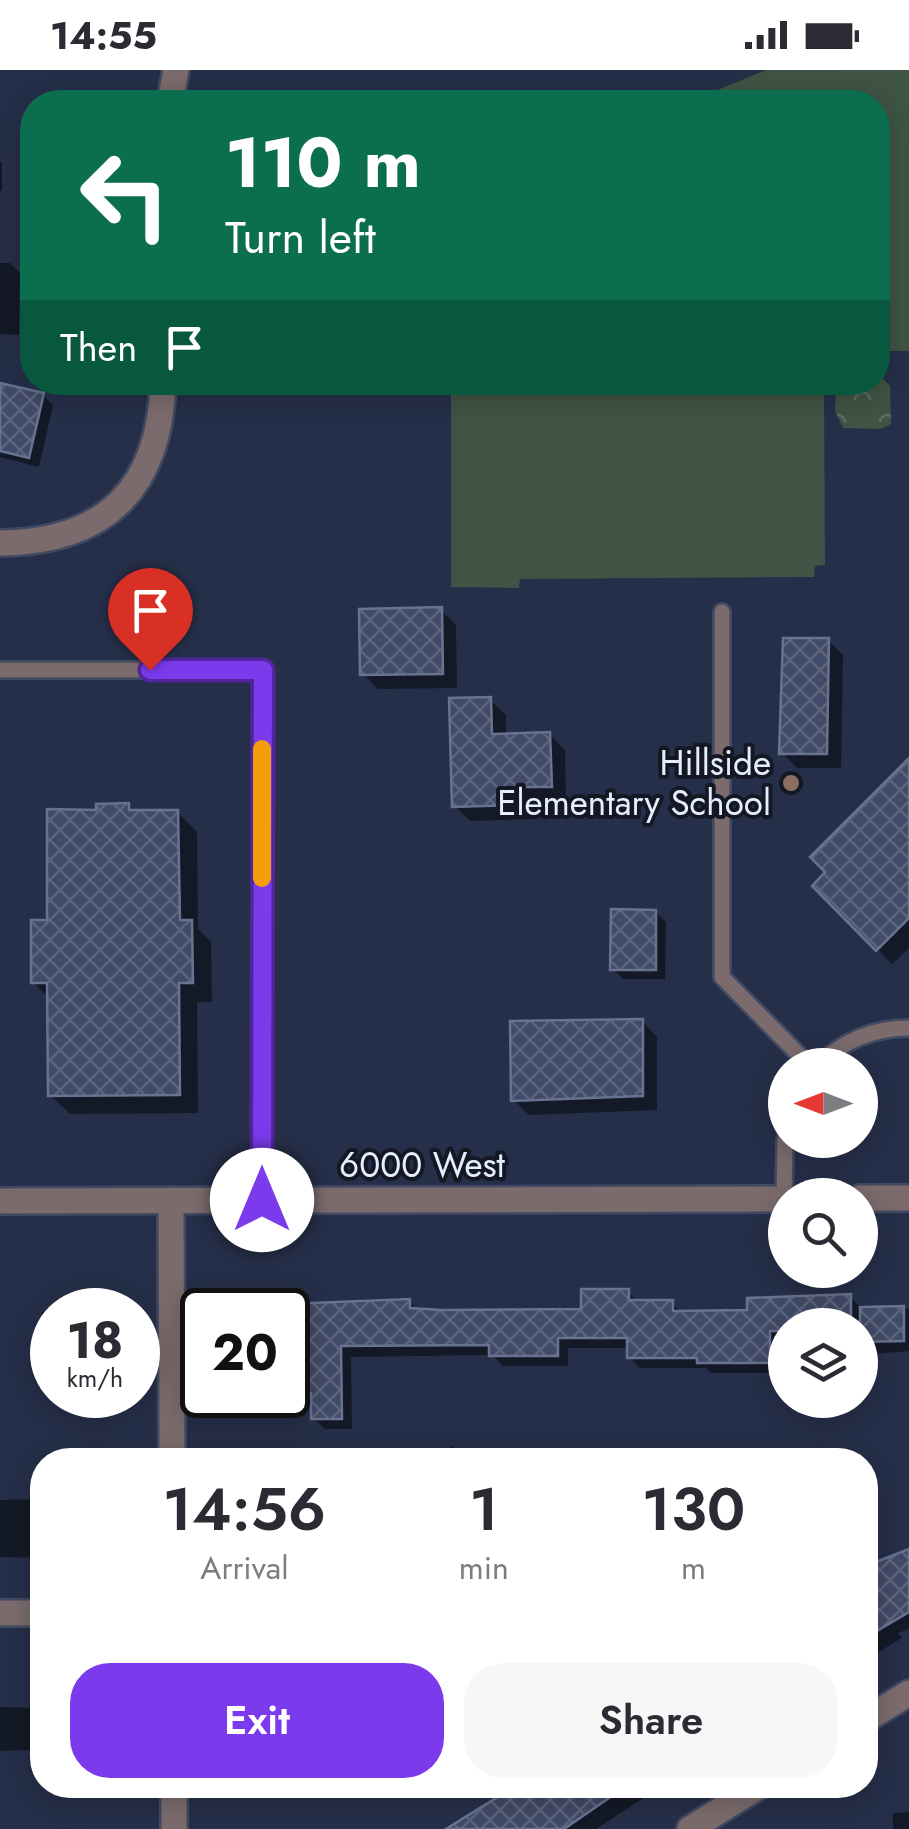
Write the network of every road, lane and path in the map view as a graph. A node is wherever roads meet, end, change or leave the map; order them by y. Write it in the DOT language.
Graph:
graph roads {
  1 [pos="162,395"];
  2 [pos="0,544"];
  3 [pos="722,612"];
  4 [pos="0,670"];
  5 [pos="909,1028"];
  6 [pos="792,1048"];
  7 [pos="840,1048"];
  8 [pos="768,1198"];
  9 [pos="878,1198"];
  10 [pos="909,1198"];
  11 [pos="171,1200"];
  12 [pos="262,1200"];
  13 [pos="0,1201"];
  14 [pos="172,1448"];
  15 [pos="0,1613"];
  16 [pos="30,1613"];
  17 [pos="909,1692"];
  18 [pos="878,1712"];
  19 [pos="174,1798"];
  20 [pos="740,1798"];
  21 [pos="174,1829"];
  22 [pos="690,1829"];
  1 -- 2 [label="street"];
  3 -- 6 [label="lane"];
  4 -- 12 [label="lane"];
  5 -- 7 [label="lane"];
  8 -- 12 [label="street, 6000 West"];
  9 -- 10 [label="street"];
  11 -- 12 [label="street, 6000 West"];
  11 -- 13 [label="street, 6000 West"];
  11 -- 14 [label="street"];
  15 -- 16 [label="street"];
  17 -- 18 [label="street"];
  19 -- 21 [label="street"];
  20 -- 22 [label="street"];
}
